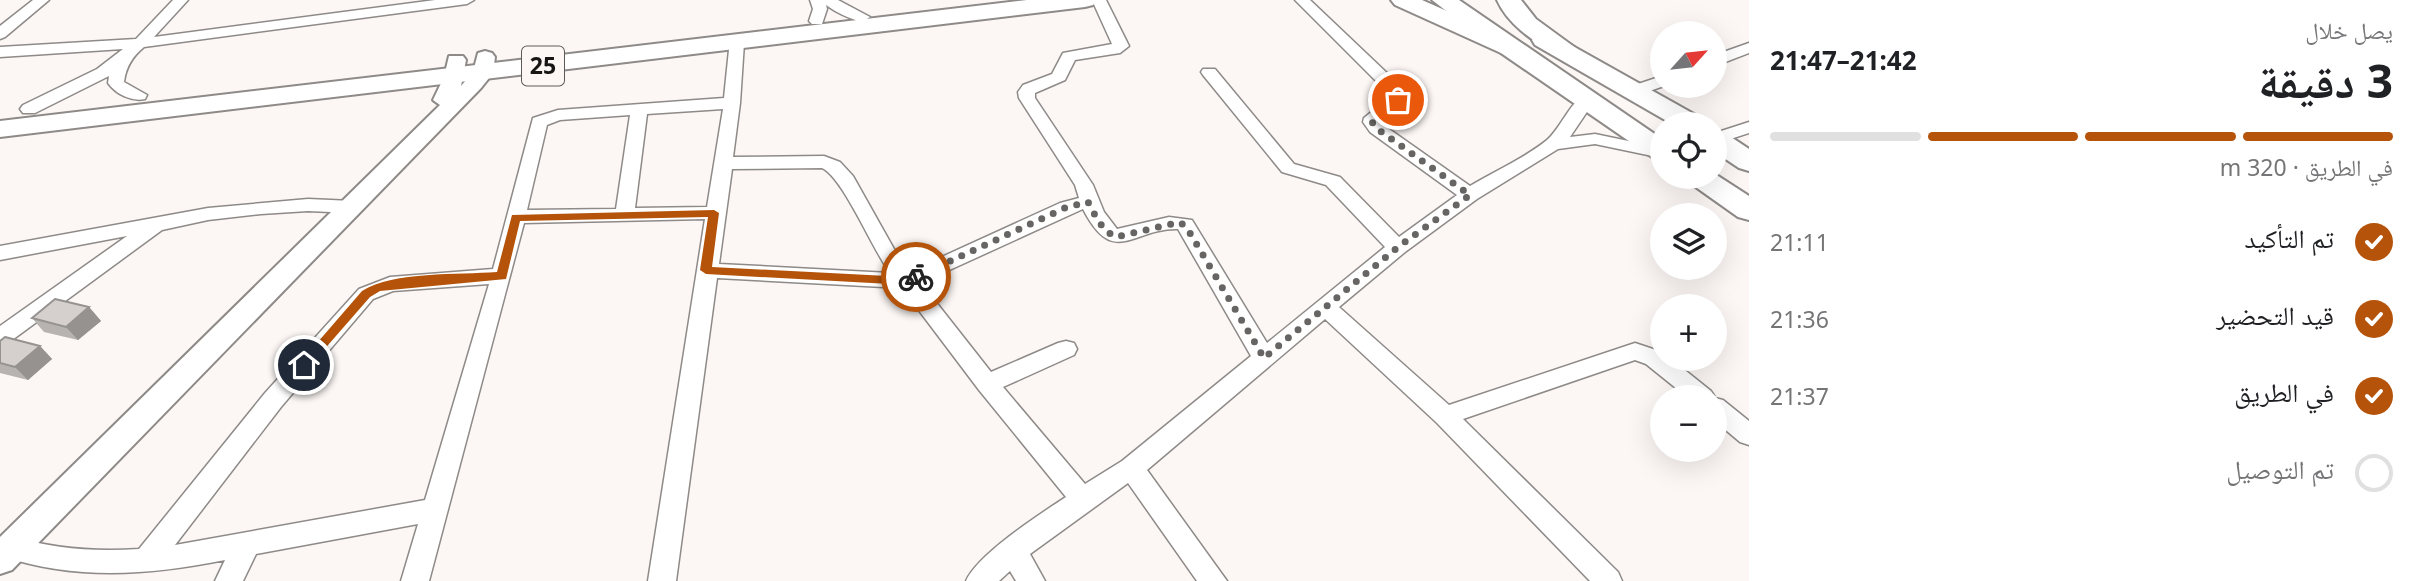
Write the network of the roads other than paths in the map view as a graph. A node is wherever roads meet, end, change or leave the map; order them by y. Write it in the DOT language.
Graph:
graph roads {
  1 [pos="42,0"];
  2 [pos="181,0"];
  3 [pos="467,0"];
  4 [pos="1012,0"];
  5 [pos="1085,0"];
  6 [pos="1099,0"];
  7 [pos="1302,0"];
  8 [pos="1403,0"];
  9 [pos="1444,0"];
  10 [pos="1470,0"];
  11 [pos="1510,0"];
  12 [pos="821,7"];
  13 [pos="0,34"];
  14 [pos="140,43"];
  15 [pos="736,43"];
  16 [pos="1510,48"];
  17 [pos="1749,48"];
  18 [pos="0,52"];
  19 [pos="126,55"];
  20 [pos="1727,56"];
  21 [pos="1575,57"];
  22 [pos="484,65"];
  23 [pos="455,69"];
  24 [pos="1209,72"];
  25 [pos="1650,86"];
  26 [pos="1634,92"];
  27 [pos="139,95"];
  28 [pos="1587,100"];
  29 [pos="732,103"];
  30 [pos="29,109"];
  31 [pos="639,110"];
  32 [pos="1670,112"];
  33 [pos="0,113"];
  34 [pos="432,127"];
  35 [pos="1749,127"];
  36 [pos="0,129"];
  37 [pos="1727,135"];
  38 [pos="1553,144"];
  39 [pos="1650,144"];
  40 [pos="1727,147"];
  41 [pos="1650,150"];
  42 [pos="1749,162"];
  43 [pos="723,163"];
  44 [pos="1718,189"];
  45 [pos="1470,195"];
  46 [pos="1088,202"];
  47 [pos="353,207"];
  48 [pos="1749,210"];
  49 [pos="714,213"];
  50 [pos="625,215"];
  51 [pos="516,217"];
  52 [pos="156,225"];
  53 [pos="1398,247"];
  54 [pos="0,253"];
  55 [pos="706,270"];
  56 [pos="502,276"];
  57 [pos="908,281"];
  58 [pos="1326,308"];
  59 [pos="0,337"];
  60 [pos="1066,349"];
  61 [pos="1264,358"];
  62 [pos="987,384"];
  63 [pos="1688,385"];
  64 [pos="1445,416"];
  65 [pos="1727,417"];
  66 [pos="1749,435"];
  67 [pos="1131,468"];
  68 [pos="1082,498"];
  69 [pos="434,509"];
  70 [pos="247,544"];
  71 [pos="1013,550"];
  72 [pos="6,554"];
  73 [pos="145,562"];
  74 [pos="229,581"];
  75 [pos="415,581"];
  76 [pos="662,581"];
  77 [pos="980,581"];
  78 [pos="1031,581"];
  79 [pos="1213,581"];
  80 [pos="1608,581"];
  1 -- 13 [label="street"];
  2 -- 14 [label="street"];
  3 -- 14 [label="street"];
  4 -- 12 [label="main road, 25"];
  5 -- 15 [label="main road, 25"];
  6 -- 46 [label="street"];
  7 -- 45 [label="street"];
  8 -- 16 [label="main road"];
  9 -- 16 [label="main road"];
  10 -- 21 [label="main road"];
  11 -- 21 [label="main road"];
  12 -- 22 [label="main road, 25"];
  14 -- 18 [label="street"];
  14 -- 19 [label="street"];
  15 -- 22 [label="main road, 25"];
  15 -- 29 [label="street"];
  16 -- 28 [label="main road"];
  17 -- 20 [label="street"];
  19 -- 27 [label="street"];
  19 -- 30 [label="street"];
  21 -- 26 [label="main road"];
  22 -- 23 [label="main road, 25"];
  22 -- 34 [label="street"];
  23 -- 27 [label="main road, 25"];
  23 -- 34 [label="street"];
  23 -- 36 [label="main road, 25"];
  24 -- 53 [label="street"];
  25 -- 26 [label="street"];
  26 -- 32 [label="main road"];
  27 -- 30 [label="main road, 25"];
  28 -- 38 [label="street"];
  28 -- 39 [label="main road"];
  29 -- 31 [label="street"];
  29 -- 43 [label="street"];
  30 -- 33 [label="main road, 25"];
  31 -- 50 [label="street"];
  31 -- 51 [label="street"];
  34 -- 47 [label="street"];
  35 -- 37 [label="street"];
  38 -- 41 [label="street"];
  38 -- 45 [label="street"];
  40 -- 42 [label="main road"];
  43 -- 49 [label="street"];
  43 -- 57 [label="street"];
  44 -- 48 [label="main road"];
  45 -- 53 [label="street"];
  46 -- 57 [label="street"];
  46 -- 61 [label="street"];
  47 -- 52 [label="street"];
  47 -- 72 [label="street"];
  49 -- 50 [label="street"];
  49 -- 55 [label="street"];
  50 -- 51 [label="street"];
  51 -- 56 [label="street"];
  52 -- 54 [label="street"];
  52 -- 59 [label="street"];
  53 -- 58 [label="street"];
  55 -- 57 [label="street"];
  55 -- 76 [label="street"];
  56 -- 69 [label="street"];
  56 -- 73 [label="street"];
  57 -- 62 [label="street"];
  58 -- 61 [label="street"];
  58 -- 64 [label="street"];
  60 -- 62 [label="street"];
  61 -- 67 [label="street"];
  62 -- 68 [label="street"];
  63 -- 64 [label="street"];
  64 -- 80 [label="street"];
  65 -- 66 [label="street"];
  67 -- 68 [label="street"];
  67 -- 79 [label="street"];
  68 -- 71 [label="street"];
  69 -- 70 [label="street"];
  69 -- 75 [label="street"];
  70 -- 73 [label="street"];
  70 -- 74 [label="street"];
  71 -- 77 [label="street"];
  71 -- 78 [label="street"];
  72 -- 73 [label="street"];
}
